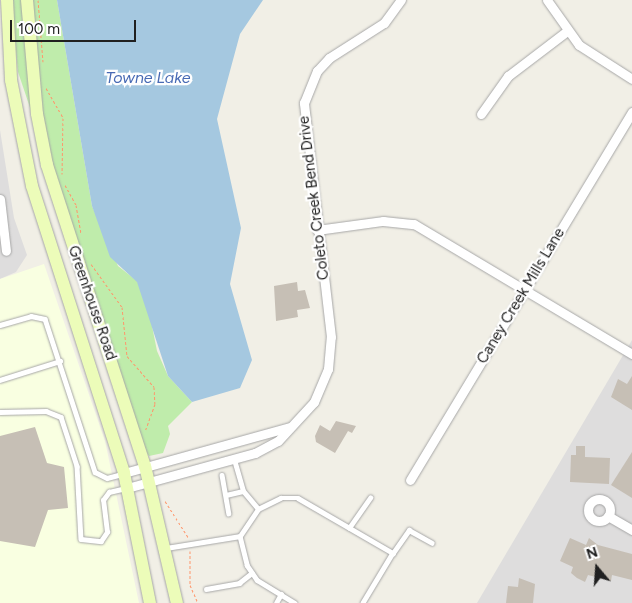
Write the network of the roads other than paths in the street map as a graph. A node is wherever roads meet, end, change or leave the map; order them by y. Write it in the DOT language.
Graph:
graph roads {
  1 [pos="7,0"];
  2 [pos="27,0"];
  3 [pos="401,0"];
  4 [pos="547,0"];
  5 [pos="567,31"];
  6 [pos="632,79"];
  7 [pos="632,112"];
  8 [pos="480,114"];
  9 [pos="0,199"];
  10 [pos="317,230"];
  11 [pos="6,251"];
  12 [pos="75,256"];
  13 [pos="55,263"];
  14 [pos="525,290"];
  15 [pos="0,325"];
  16 [pos="632,354"];
  17 [pos="60,361"];
  18 [pos="0,380"];
  19 [pos="0,412"];
  20 [pos="291,426"];
  21 [pos="230,443"];
  22 [pos="234,459"];
  23 [pos="144,466"];
  24 [pos="124,473"];
  25 [pos="222,475"];
  26 [pos="410,480"];
  27 [pos="148,482"];
  28 [pos="127,488"];
  29 [pos="243,491"];
  30 [pos="226,495"];
  31 [pos="370,498"];
  32 [pos="258,509"];
  33 [pos="229,513"];
  34 [pos="608,516"];
  35 [pos="350,528"];
  36 [pos="632,530"];
  37 [pos="240,536"];
  38 [pos="432,543"];
  39 [pos="164,548"];
  40 [pos="393,552"];
  41 [pos="252,573"];
  42 [pos="206,589"];
  43 [pos="281,594"];
  44 [pos="150,603"];
  45 [pos="177,603"];
  46 [pos="276,603"];
  47 [pos="295,603"];
  48 [pos="363,603"];
  1 -- 13 [label="main road, Greenhouse Road"];
  2 -- 12 [label="main road, Greenhouse Road"];
  3 -- 10 [label="street, Coleto Creek Bend Drive"];
  4 -- 5 [label="street"];
  5 -- 6 [label="street"];
  5 -- 8 [label="street"];
  7 -- 14 [label="street, Caney Creek Mills Lane"];
  9 -- 11 [label="street"];
  10 -- 14 [label="street"];
  10 -- 20 [label="street, Coleto Creek Bend Drive"];
  12 -- 13 [label="main road"];
  12 -- 23 [label="main road, Greenhouse Road"];
  13 -- 24 [label="main road, Greenhouse Road"];
  14 -- 16 [label="street"];
  14 -- 26 [label="street, Caney Creek Mills Lane"];
  15 -- 17 [label="lane"];
  17 -- 18 [label="lane"];
  17 -- 24 [label="lane"];
  19 -- 28 [label="lane"];
  20 -- 21 [label="street"];
  20 -- 22 [label="street, Coleto Creek Bend Drive"];
  21 -- 22 [label="street"];
  21 -- 23 [label="street"];
  22 -- 27 [label="street, Coleto Creek Bend Drive"];
  22 -- 29 [label="lane"];
  23 -- 24 [label="street"];
  23 -- 27 [label="main road, Greenhouse Road"];
  24 -- 28 [label="main road, Greenhouse Road"];
  25 -- 30 [label="lane"];
  27 -- 28 [label="street, Coleto Creek Bend Drive"];
  27 -- 39 [label="main road, Greenhouse Road"];
  28 -- 44 [label="main road, Greenhouse Road"];
  29 -- 30 [label="lane"];
  29 -- 32 [label="lane"];
  30 -- 33 [label="lane"];
  31 -- 35 [label="lane"];
  32 -- 35 [label="lane"];
  32 -- 37 [label="lane"];
  34 -- 36 [label="street"];
  35 -- 40 [label="lane"];
  37 -- 39 [label="lane"];
  37 -- 41 [label="lane"];
  38 -- 40 [label="lane"];
  39 -- 45 [label="main road, Greenhouse Road"];
  40 -- 48 [label="lane"];
  41 -- 42 [label="lane"];
  41 -- 43 [label="lane"];
  43 -- 46 [label="lane"];
  43 -- 47 [label="lane"];
}
